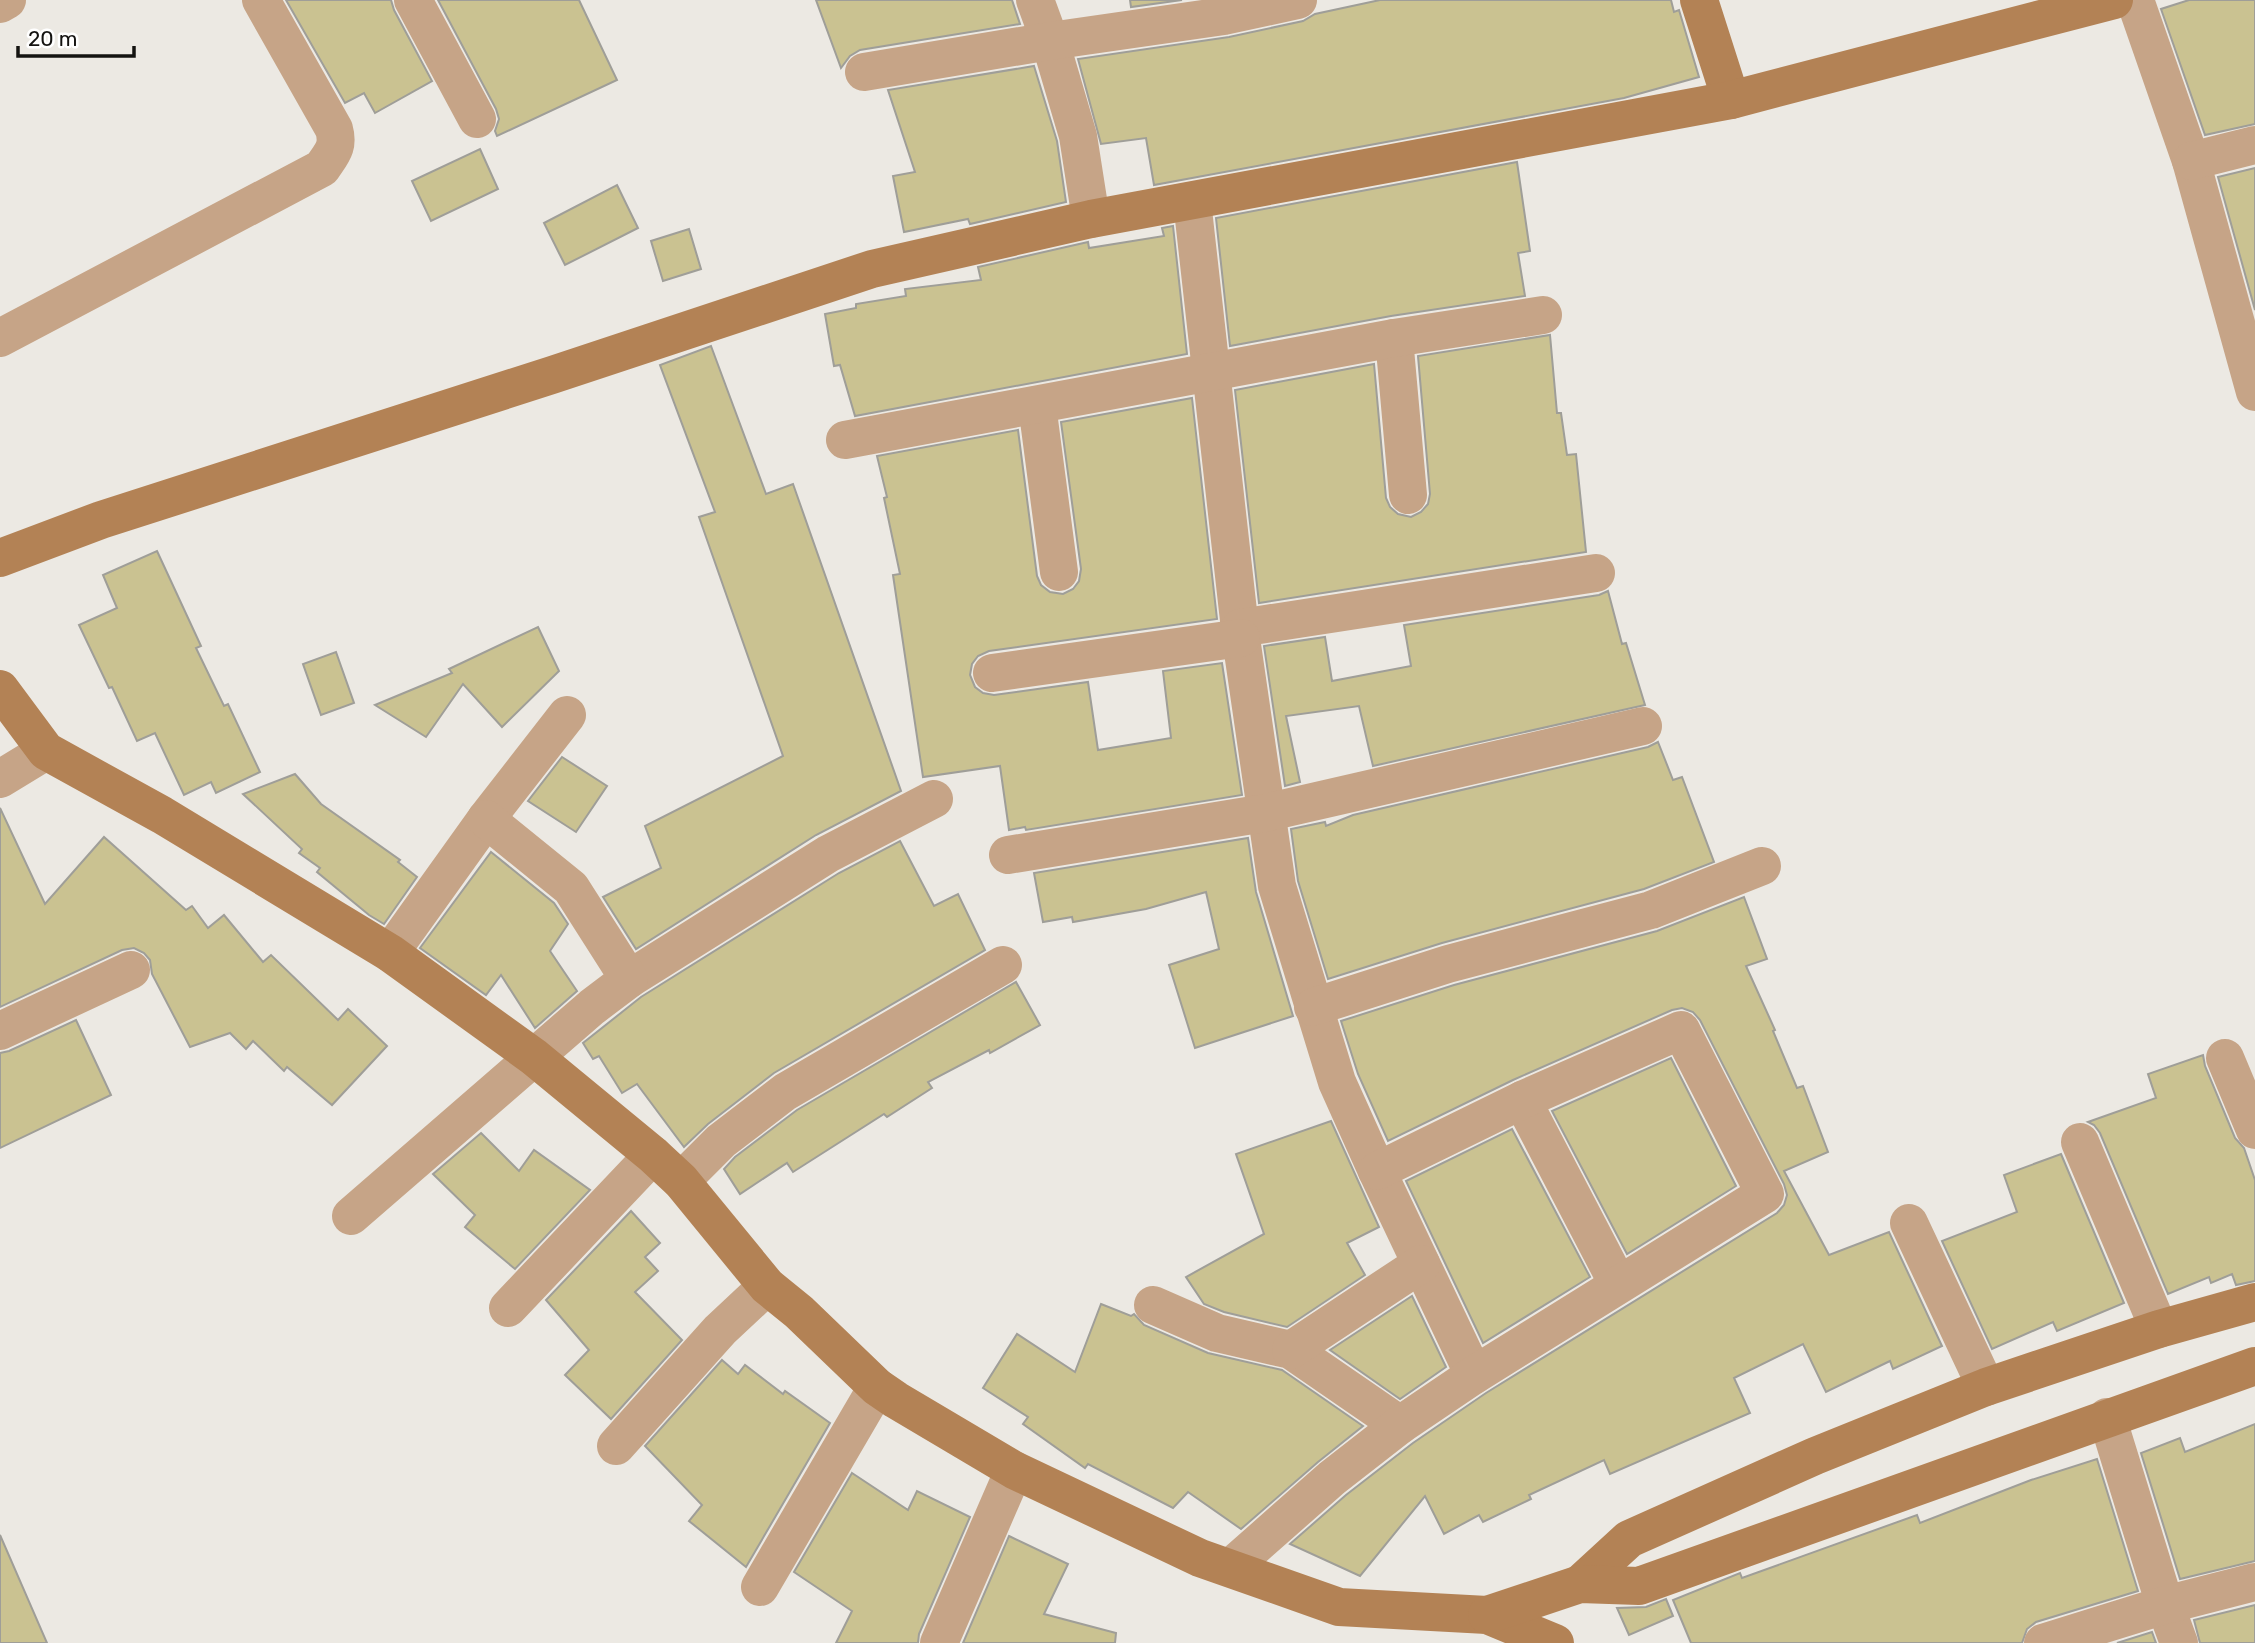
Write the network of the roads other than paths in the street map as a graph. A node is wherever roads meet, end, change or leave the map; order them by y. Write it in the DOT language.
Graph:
graph roads {
  1 [pos="8,0"];
  2 [pos="261,0"];
  3 [pos="413,0"];
  4 [pos="1034,0"];
  5 [pos="1298,0"];
  6 [pos="1699,0"];
  7 [pos="2114,0"];
  8 [pos="2135,0"];
  9 [pos="0,4"];
  10 [pos="1222,8"];
  11 [pos="1050,41"];
  12 [pos="864,72"];
  13 [pos="1731,100"];
  14 [pos="477,119"];
  15 [pos="2255,145"];
  16 [pos="2191,161"];
  17 [pos="1192,201"];
  18 [pos="1091,219"];
  19 [pos="1543,315"];
  20 [pos="0,338"];
  21 [pos="1394,338"];
  22 [pos="1213,371"];
  23 [pos="2255,392"];
  24 [pos="1037,405"];
  25 [pos="845,440"];
  26 [pos="1408,495"];
  27 [pos="0,558"];
  28 [pos="1059,572"];
  29 [pos="1596,573"];
  30 [pos="1241,633"];
  31 [pos="992,673"];
  32 [pos="0,690"];
  33 [pos="567,715"];
  34 [pos="1643,726"];
  35 [pos="46,751"];
  36 [pos="0,779"];
  37 [pos="934,799"];
  38 [pos="1265,813"];
  39 [pos="486,819"];
  40 [pos="1008,855"];
  41 [pos="1762,866"];
  42 [pos="390,953"];
  43 [pos="1003,965"];
  44 [pos="131,970"];
  45 [pos="629,979"];
  46 [pos="1313,1007"];
  47 [pos="0,1031"];
  48 [pos="534,1057"];
  49 [pos="2225,1058"];
  50 [pos="1522,1100"];
  51 [pos="2252,1115"];
  52 [pos="2080,1142"];
  53 [pos="653,1155"];
  54 [pos="1377,1171"];
  55 [pos="681,1181"];
  56 [pos="351,1216"];
  57 [pos="1909,1223"];
  58 [pos="1422,1264"];
  59 [pos="1618,1284"];
  60 [pos="767,1286"];
  61 [pos="2255,1302"];
  62 [pos="1153,1305"];
  63 [pos="508,1308"];
  64 [pos="2159,1329"];
  65 [pos="1292,1350"];
  66 [pos="2255,1366"];
  67 [pos="1475,1375"];
  68 [pos="877,1387"];
  69 [pos="1986,1387"];
  70 [pos="2107,1417"];
  71 [pos="1400,1426"];
  72 [pos="616,1446"];
  73 [pos="1014,1469"];
  74 [pos="1230,1568"];
  75 [pos="2255,1582"];
  76 [pos="1580,1584"];
  77 [pos="760,1587"];
  78 [pos="2165,1605"];
  79 [pos="1487,1615"];
  80 [pos="939,1643"];
  81 [pos="1555,1643"];
  82 [pos="2043,1643"];
  83 [pos="2179,1643"];
  1 -- 9 [label="street"];
  2 -- 20 [label="street"];
  3 -- 14 [label="street"];
  4 -- 11 [label="street"];
  5 -- 10 [label="street"];
  6 -- 13 [label="street"];
  7 -- 13 [label="street"];
  8 -- 16 [label="street"];
  10 -- 11 [label="street"];
  11 -- 12 [label="street"];
  11 -- 18 [label="street"];
  13 -- 17 [label="street"];
  15 -- 16 [label="street"];
  16 -- 23 [label="street"];
  17 -- 18 [label="street"];
  17 -- 22 [label="street"];
  18 -- 27 [label="street"];
  19 -- 21 [label="street"];
  21 -- 22 [label="street"];
  21 -- 26 [label="street"];
  22 -- 24 [label="street"];
  22 -- 30 [label="street"];
  24 -- 25 [label="street"];
  24 -- 28 [label="street"];
  29 -- 30 [label="street"];
  30 -- 31 [label="street"];
  30 -- 38 [label="street"];
  32 -- 35 [label="street"];
  33 -- 39 [label="street"];
  34 -- 38 [label="street"];
  35 -- 36 [label="street"];
  35 -- 42 [label="street"];
  37 -- 45 [label="street"];
  38 -- 40 [label="street"];
  38 -- 46 [label="street"];
  39 -- 42 [label="street"];
  39 -- 45 [label="street"];
  41 -- 46 [label="street"];
  42 -- 48 [label="street"];
  43 -- 55 [label="street"];
  44 -- 47 [label="street"];
  45 -- 48 [label="street"];
  46 -- 54 [label="street"];
  48 -- 53 [label="street"];
  48 -- 56 [label="street"];
  49 -- 51 [label="street"];
  50 -- 54 [label="street"];
  50 -- 59 [label="street"];
  50 -- 59 [label="street"];
  52 -- 64 [label="street"];
  53 -- 55 [label="street"];
  53 -- 63 [label="street"];
  54 -- 58 [label="street"];
  55 -- 60 [label="street"];
  57 -- 69 [label="street"];
  58 -- 65 [label="street"];
  58 -- 67 [label="street"];
  59 -- 67 [label="street"];
  60 -- 68 [label="street"];
  60 -- 72 [label="street"];
  61 -- 64 [label="street"];
  62 -- 65 [label="street"];
  64 -- 69 [label="street"];
  65 -- 71 [label="street"];
  66 -- 70 [label="street"];
  67 -- 71 [label="street"];
  68 -- 73 [label="street"];
  68 -- 77 [label="street"];
  69 -- 76 [label="street"];
  70 -- 76 [label="street"];
  70 -- 78 [label="street"];
  71 -- 74 [label="street"];
  73 -- 74 [label="street"];
  73 -- 80 [label="street"];
  74 -- 79 [label="street"];
  75 -- 78 [label="street"];
  76 -- 79 [label="street"];
  78 -- 82 [label="street"];
  78 -- 83 [label="street"];
  79 -- 81 [label="street"];
}
